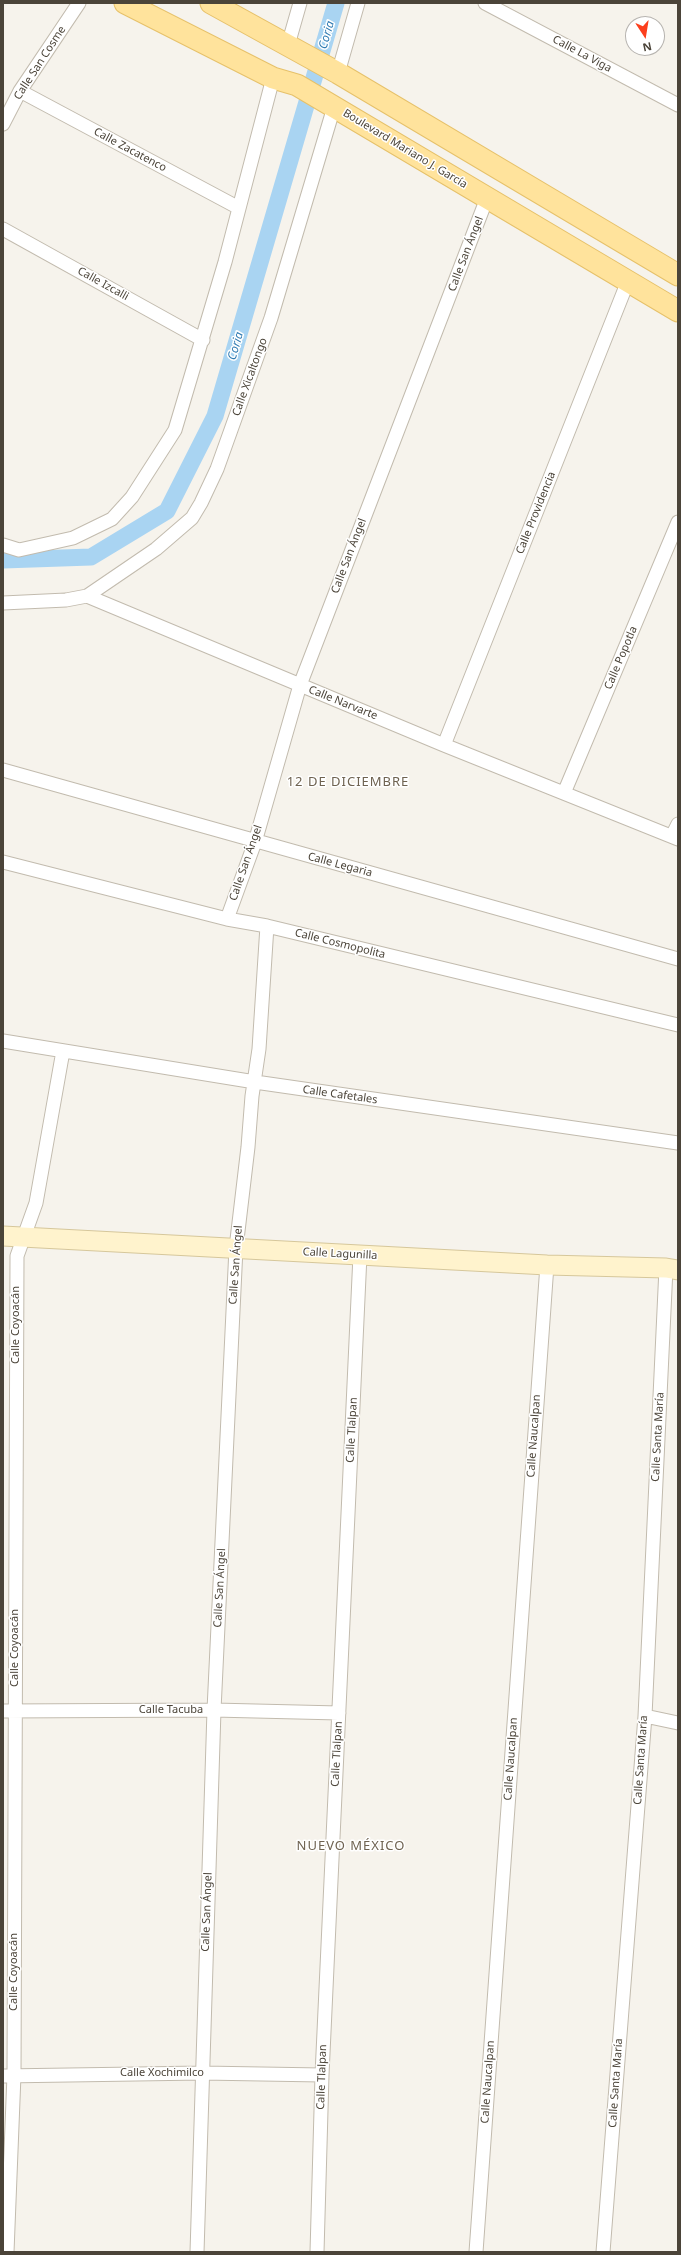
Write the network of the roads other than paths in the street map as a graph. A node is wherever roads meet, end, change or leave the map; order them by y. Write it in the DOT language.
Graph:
graph roads {
  1 [pos="79,3"];
  2 [pos="125,3"];
  3 [pos="211,3"];
  4 [pos="300,3"];
  5 [pos="358,3"];
  6 [pos="485,3"];
  7 [pos="296,49"];
  8 [pos="332,69"];
  9 [pos="273,78"];
  10 [pos="20,91"];
  11 [pos="326,102"];
  12 [pos="678,105"];
  13 [pos="3,124"];
  14 [pos="487,198"];
  15 [pos="239,208"];
  16 [pos="3,229"];
  17 [pos="678,275"];
  18 [pos="628,281"];
  19 [pos="678,311"];
  20 [pos="203,340"];
  21 [pos="678,522"];
  22 [pos="3,545"];
  23 [pos="87,596"];
  24 [pos="3,603"];
  25 [pos="300,685"];
  26 [pos="444,745"];
  27 [pos="3,770"];
  28 [pos="564,793"];
  29 [pos="678,824"];
  30 [pos="675,838"];
  31 [pos="255,842"];
  32 [pos="3,862"];
  33 [pos="227,919"];
  34 [pos="267,926"];
  35 [pos="678,959"];
  36 [pos="678,1025"];
  37 [pos="3,1041"];
  38 [pos="63,1051"];
  39 [pos="255,1082"];
  40 [pos="678,1142"];
  41 [pos="3,1236"];
  42 [pos="23,1237"];
  43 [pos="236,1248"];
  44 [pos="360,1255"];
  45 [pos="547,1265"];
  46 [pos="672,1269"];
  47 [pos="214,1710"];
  48 [pos="9,1711"];
  49 [pos="339,1713"];
  50 [pos="645,1716"];
  51 [pos="678,1723"];
  52 [pos="202,2073"];
  53 [pos="8,2075"];
  54 [pos="322,2075"];
  55 [pos="7,2252"];
  56 [pos="197,2252"];
  57 [pos="317,2252"];
  58 [pos="476,2252"];
  59 [pos="603,2252"];
  1 -- 10 [label="street, Calle San Cosme"];
  2 -- 9 [label="main road, Boulevard Mariano J. García"];
  3 -- 7 [label="main road"];
  4 -- 7 [label="street"];
  5 -- 8 [label="street"];
  6 -- 12 [label="street, Calle La Viga"];
  7 -- 8 [label="main road"];
  8 -- 17 [label="main road"];
  9 -- 11 [label="main road, Boulevard Mariano J. García"];
  9 -- 15 [label="street"];
  10 -- 13 [label="street, Calle San Cosme"];
  10 -- 15 [label="street, Calle Zacatenco"];
  11 -- 14 [label="main road, Boulevard Mariano J. García"];
  11 -- 23 [label="street, Calle Xicaltongo"];
  14 -- 18 [label="main road, Boulevard Mariano J. García"];
  14 -- 25 [label="street, Calle San Ángel"];
  15 -- 20 [label="street"];
  16 -- 20 [label="street, Calle Izcalli"];
  18 -- 19 [label="main road, Boulevard Mariano J. García"];
  18 -- 26 [label="street, Calle Providencia"];
  20 -- 22 [label="street"];
  21 -- 28 [label="street, Calle Popotla"];
  23 -- 24 [label="street"];
  23 -- 25 [label="street, Calle Narvarte"];
  25 -- 26 [label="street, Calle Narvarte"];
  25 -- 31 [label="street, Calle San Ángel"];
  26 -- 28 [label="street, Calle Narvarte"];
  27 -- 31 [label="street, Calle Legaria"];
  28 -- 30 [label="street, Calle Narvarte"];
  29 -- 30 [label="street"];
  31 -- 33 [label="street, Calle San Ángel"];
  31 -- 35 [label="street, Calle Legaria"];
  32 -- 33 [label="street, Calle Cosmopolita"];
  33 -- 34 [label="street, Calle Cosmopolita"];
  34 -- 36 [label="street, Calle Cosmopolita"];
  34 -- 39 [label="street, Calle San Ángel"];
  37 -- 38 [label="street, Calle Cafetales"];
  38 -- 39 [label="street, Calle Cafetales"];
  38 -- 42 [label="street, Calle Coyoacán"];
  39 -- 40 [label="street, Calle Cafetales"];
  39 -- 43 [label="street, Calle San Ángel"];
  41 -- 42 [label="street, Calle Lagunilla"];
  42 -- 43 [label="street, Calle Lagunilla"];
  42 -- 48 [label="street, Calle Coyoacán"];
  43 -- 44 [label="street, Calle Lagunilla"];
  43 -- 47 [label="street, Calle San Ángel"];
  44 -- 45 [label="street, Calle Lagunilla"];
  44 -- 49 [label="street, Calle Tlalpan"];
  45 -- 46 [label="street, Calle Lagunilla"];
  45 -- 58 [label="street, Calle Naucalpan"];
  46 -- 50 [label="street, Calle Santa María"];
  47 -- 48 [label="street, Calle Tacuba"];
  47 -- 49 [label="street, Calle Tacuba"];
  47 -- 52 [label="street, Calle San Ángel"];
  48 -- 53 [label="street, Calle Coyoacán"];
  49 -- 54 [label="street, Calle Tlalpan"];
  50 -- 51 [label="street"];
  50 -- 59 [label="street, Calle Santa María"];
  52 -- 53 [label="street, Calle Xochimilco"];
  52 -- 54 [label="street, Calle Xochimilco"];
  52 -- 56 [label="street, Calle San Ángel"];
  53 -- 55 [label="street, Calle Coyoacán"];
  54 -- 57 [label="street, Calle Tlalpan"];
}
